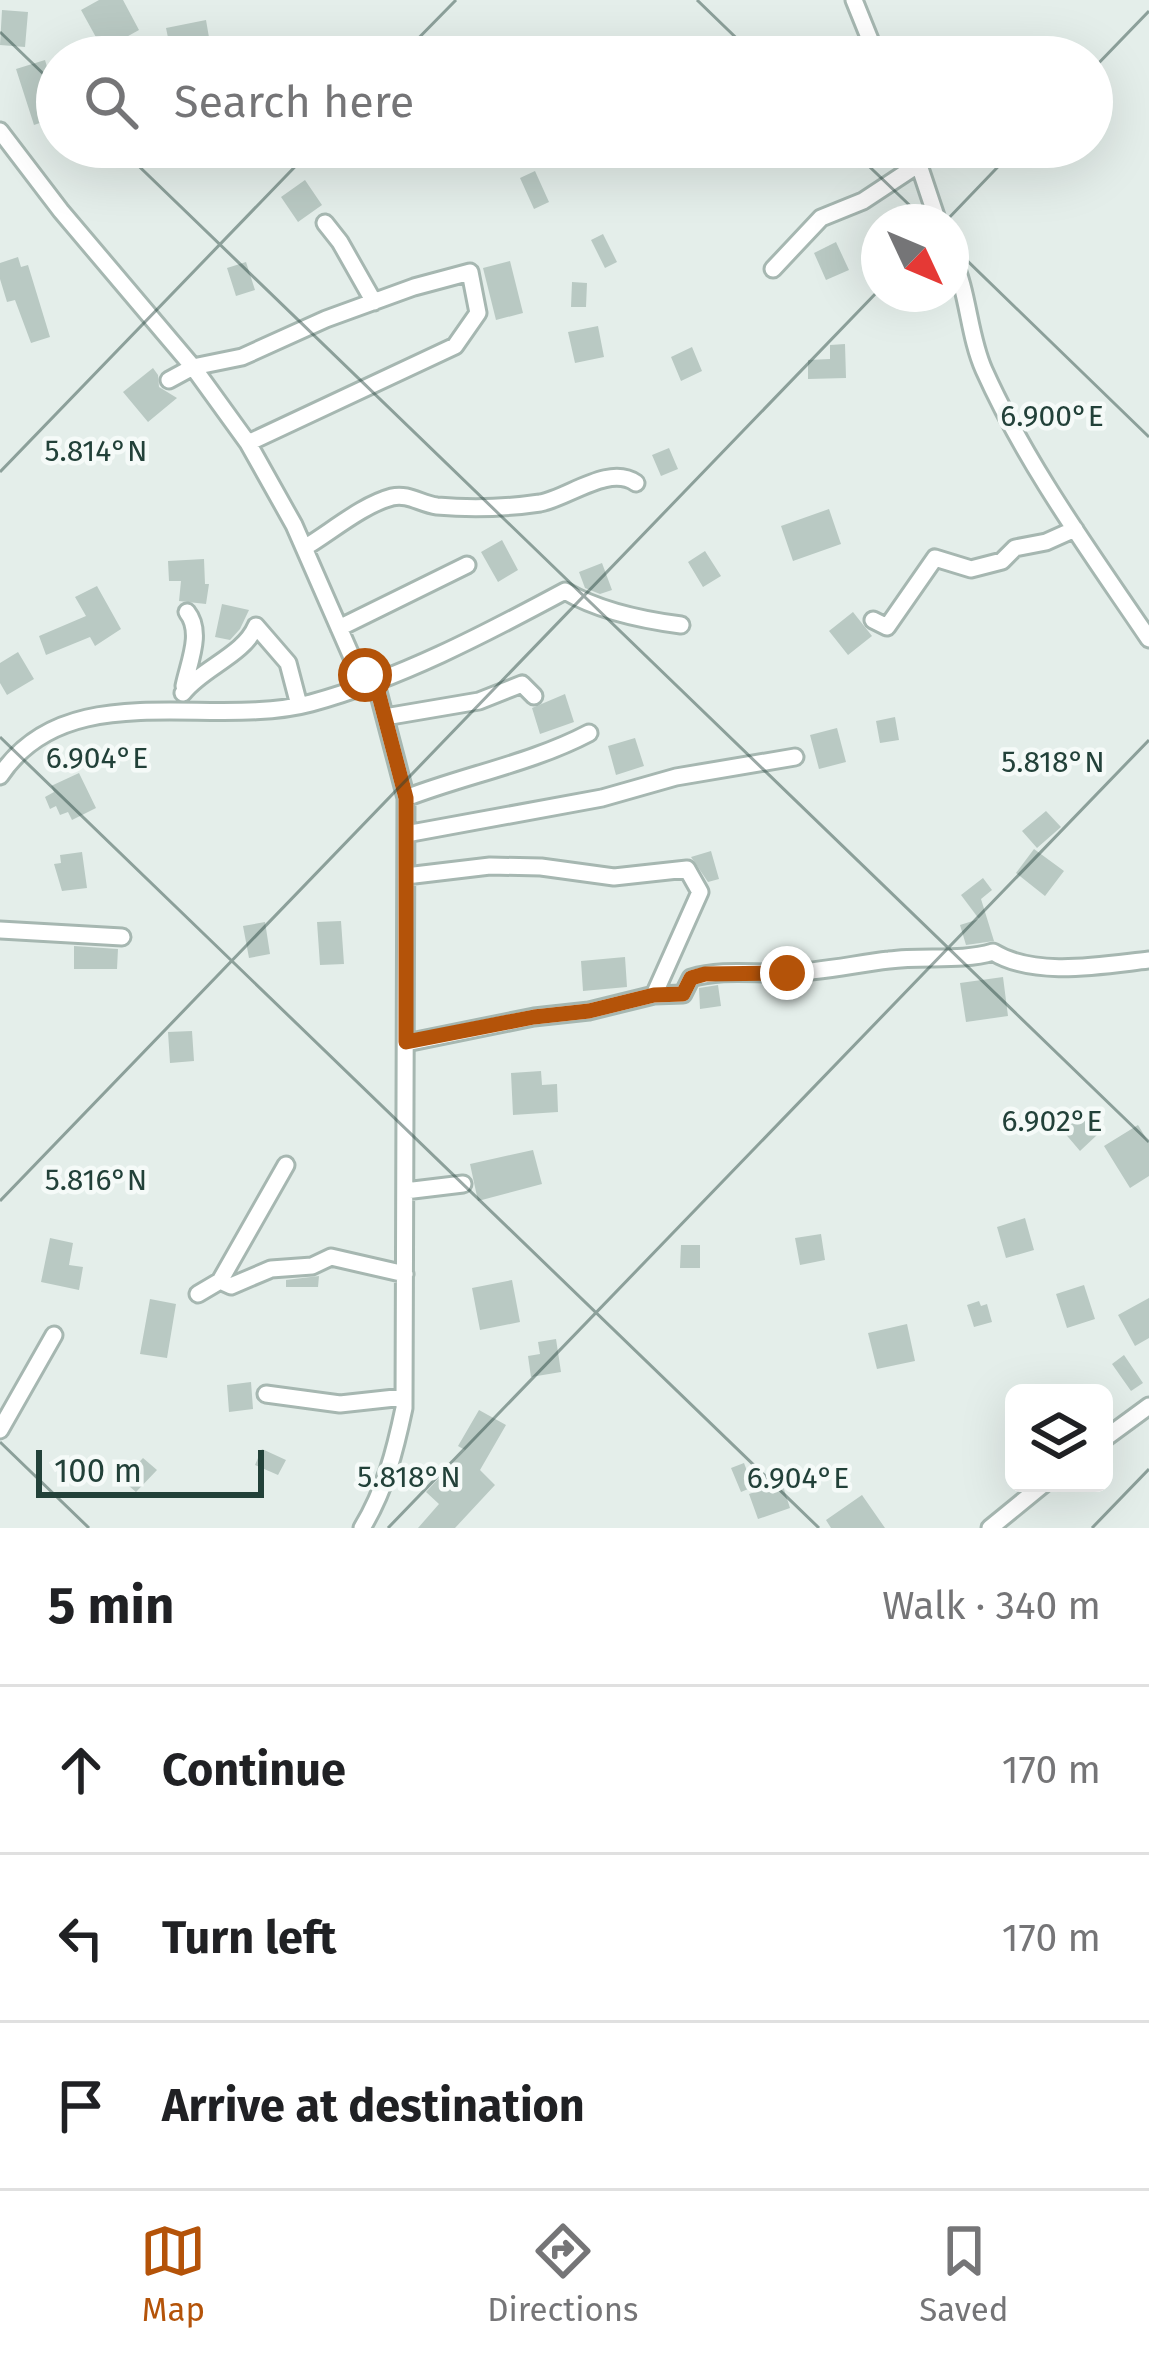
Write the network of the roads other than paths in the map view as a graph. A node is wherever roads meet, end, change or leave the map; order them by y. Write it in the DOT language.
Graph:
graph roads {
  1 [pos="854,0"];
  2 [pos="869,36"];
  3 [pos="0,131"];
  4 [pos="899,168"];
  5 [pos="922,168"];
  6 [pos="933,204"];
  7 [pos="325,224"];
  8 [pos="773,269"];
  9 [pos="374,302"];
  10 [pos="969,305"];
  11 [pos="193,368"];
  12 [pos="170,380"];
  13 [pos="248,442"];
  14 [pos="636,483"];
  15 [pos="1076,529"];
  16 [pos="304,548"];
  17 [pos="466,565"];
  18 [pos="187,612"];
  19 [pos="873,620"];
  20 [pos="681,626"];
  21 [pos="339,628"];
  22 [pos="1149,639"];
  23 [pos="375,680"];
  24 [pos="183,693"];
  25 [pos="534,696"];
  26 [pos="299,705"];
  27 [pos="190,712"];
  28 [pos="385,717"];
  29 [pos="589,733"];
  30 [pos="795,758"];
  31 [pos="2,768"];
  32 [pos="406,798"];
  33 [pos="406,833"];
  34 [pos="406,876"];
  35 [pos="0,930"];
  36 [pos="122,938"];
  37 [pos="1149,960"];
  38 [pos="654,995"];
  39 [pos="406,1042"];
  40 [pos="286,1165"];
  41 [pos="463,1184"];
  42 [pos="405,1191"];
  43 [pos="405,1274"];
  44 [pos="220,1281"];
  45 [pos="198,1294"];
  46 [pos="54,1335"];
  47 [pos="266,1394"];
  48 [pos="404,1397"];
  49 [pos="1149,1406"];
  50 [pos="0,1430"];
  51 [pos="1113,1432"];
  52 [pos="1035,1492"];
  53 [pos="362,1528"];
  54 [pos="990,1528"];
  1 -- 2 [label="street"];
  3 -- 11 [label="street"];
  4 -- 8 [label="street"];
  5 -- 6 [label="street"];
  7 -- 9 [label="street"];
  9 -- 11 [label="street"];
  9 -- 13 [label="street"];
  10 -- 15 [label="street"];
  11 -- 12 [label="street"];
  11 -- 13 [label="street"];
  13 -- 16 [label="street"];
  14 -- 16 [label="street"];
  15 -- 19 [label="street"];
  15 -- 22 [label="street"];
  16 -- 21 [label="street"];
  17 -- 21 [label="street"];
  18 -- 24 [label="street"];
  20 -- 23 [label="street"];
  21 -- 23 [label="street"];
  23 -- 26 [label="street"];
  23 -- 28 [label="street"];
  24 -- 26 [label="street"];
  24 -- 27 [label="street"];
  25 -- 28 [label="street"];
  26 -- 27 [label="street"];
  27 -- 31 [label="street"];
  28 -- 32 [label="street"];
  29 -- 32 [label="street"];
  30 -- 33 [label="street"];
  32 -- 33 [label="street"];
  33 -- 34 [label="street"];
  34 -- 38 [label="street"];
  34 -- 39 [label="street"];
  35 -- 36 [label="street"];
  37 -- 38 [label="street"];
  38 -- 39 [label="street"];
  39 -- 42 [label="street"];
  40 -- 44 [label="street"];
  41 -- 42 [label="street"];
  42 -- 43 [label="street"];
  43 -- 44 [label="street"];
  43 -- 48 [label="street"];
  44 -- 45 [label="street"];
  46 -- 50 [label="street"];
  47 -- 48 [label="street"];
  48 -- 53 [label="street"];
  49 -- 51 [label="street"];
  52 -- 54 [label="street"];
}
